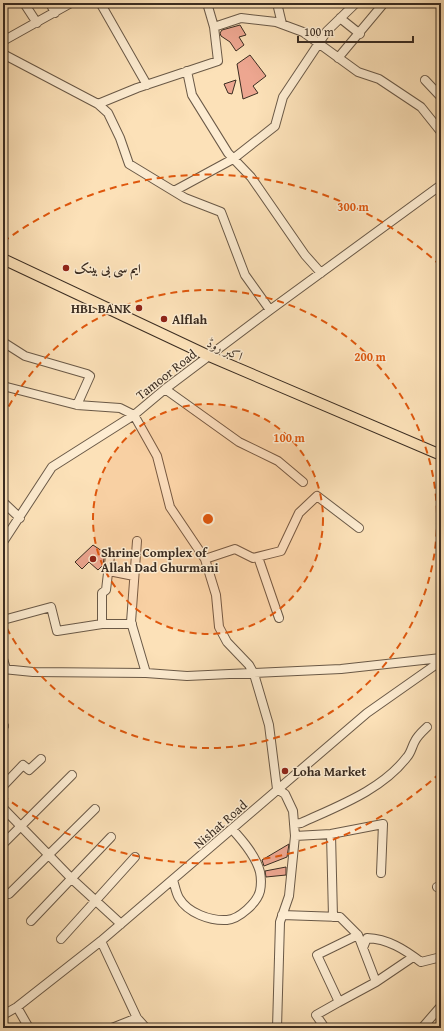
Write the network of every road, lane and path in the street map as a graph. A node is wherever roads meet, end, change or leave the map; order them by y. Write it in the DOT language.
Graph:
graph roads {
  1 [pos="24,3"];
  2 [pos="50,3"];
  3 [pos="70,3"];
  4 [pos="207,3"];
  5 [pos="277,3"];
  6 [pos="356,3"];
  7 [pos="384,3"];
  8 [pos="103,4"];
  9 [pos="55,13"];
  10 [pos="340,18"];
  11 [pos="37,23"];
  12 [pos="282,24"];
  13 [pos="214,27"];
  14 [pos="360,34"];
  15 [pos="3,41"];
  16 [pos="319,44"];
  17 [pos="3,54"];
  18 [pos="338,58"];
  19 [pos="187,71"];
  20 [pos="425,80"];
  21 [pos="147,85"];
  22 [pos="441,97"];
  23 [pos="98,104"];
  24 [pos="441,132"];
  25 [pos="233,158"];
  26 [pos="441,185"];
  27 [pos="174,191"];
  28 [pos="3,259"];
  29 [pos="321,273"];
  30 [pos="270,310"];
  31 [pos="3,342"];
  32 [pos="209,356"];
  33 [pos="3,386"];
  34 [pos="165,389"];
  35 [pos="77,405"];
  36 [pos="134,415"];
  37 [pos="441,455"];
  38 [pos="303,482"];
  39 [pos="3,502"];
  40 [pos="20,518"];
  41 [pos="359,528"];
  42 [pos="137,541"];
  43 [pos="3,542"];
  44 [pos="110,556"];
  45 [pos="258,557"];
  46 [pos="205,560"];
  47 [pos="108,571"];
  48 [pos="134,576"];
  49 [pos="280,618"];
  50 [pos="3,620"];
  51 [pos="102,624"];
  52 [pos="132,624"];
  53 [pos="3,659"];
  54 [pos="441,660"];
  55 [pos="4,669"];
  56 [pos="146,673"];
  57 [pos="254,674"];
  58 [pos="427,726"];
  59 [pos="41,759"];
  60 [pos="72,775"];
  61 [pos="3,786"];
  62 [pos="277,789"];
  63 [pos="3,808"];
  64 [pos="95,809"];
  65 [pos="294,824"];
  66 [pos="20,826"];
  67 [pos="232,829"];
  68 [pos="331,834"];
  69 [pos="295,836"];
  70 [pos="111,837"];
  71 [pos="3,844"];
  72 [pos="50,854"];
  73 [pos="135,857"];
  74 [pos="381,873"];
  75 [pos="72,879"];
  76 [pos="173,880"];
  77 [pos="9,894"];
  78 [pos="96,901"];
  79 [pos="282,915"];
  80 [pos="334,917"];
  81 [pos="31,921"];
  82 [pos="121,924"];
  83 [pos="358,935"];
  84 [pos="61,939"];
  85 [pos="101,941"];
  86 [pos="363,948"];
  87 [pos="413,956"];
  88 [pos="441,957"];
  89 [pos="376,982"];
  90 [pos="339,1002"];
  91 [pos="441,1006"];
  92 [pos="17,1007"];
  93 [pos="3,1015"];
  94 [pos="137,1018"];
  95 [pos="29,1028"];
  96 [pos="112,1028"];
  97 [pos="146,1028"];
  98 [pos="277,1028"];
  99 [pos="325,1028"];
  100 [pos="422,1028"];
  1 -- 11 [label="street"];
  2 -- 9 [label="street"];
  3 -- 9 [label="street"];
  4 -- 13 [label="street"];
  5 -- 12 [label="street"];
  6 -- 10 [label="street"];
  7 -- 14 [label="street"];
  8 -- 21 [label="street"];
  9 -- 11 [label="street"];
  10 -- 14 [label="street"];
  10 -- 16 [label="street"];
  11 -- 15 [label="street"];
  12 -- 13 [label="street"];
  12 -- 16 [label="street"];
  13 -- 19 [label="street"];
  14 -- 18 [label="street"];
  16 -- 18 [label="street"];
  16 -- 25 [label="street"];
  17 -- 23 [label="street"];
  18 -- 24 [label="street"];
  19 -- 21 [label="street"];
  19 -- 25 [label="street"];
  20 -- 22 [label="street"];
  21 -- 23 [label="street"];
  23 -- 27 [label="street"];
  25 -- 27 [label="street"];
  25 -- 29 [label="street"];
  26 -- 29 [label="street, Tamoor Road"];
  27 -- 30 [label="street"];
  28 -- 32 [label="main road, اکبر روڈ"];
  29 -- 30 [label="street, Tamoor Road"];
  30 -- 32 [label="street, Tamoor Road"];
  31 -- 35 [label="street"];
  32 -- 34 [label="street, Tamoor Road"];
  32 -- 37 [label="main road, اکبر روڈ"];
  33 -- 35 [label="street"];
  34 -- 36 [label="street, Tamoor Road"];
  34 -- 38 [label="street"];
  35 -- 36 [label="street"];
  36 -- 40 [label="street, Tamoor Road"];
  36 -- 46 [label="street"];
  39 -- 40 [label="street"];
  40 -- 43 [label="street, Tamoor Road"];
  41 -- 45 [label="street"];
  42 -- 48 [label="street"];
  44 -- 47 [label="street"];
  45 -- 46 [label="street"];
  45 -- 49 [label="street"];
  46 -- 57 [label="street"];
  47 -- 48 [label="street"];
  47 -- 51 [label="street"];
  48 -- 52 [label="street"];
  50 -- 51 [label="street"];
  51 -- 52 [label="street"];
  52 -- 56 [label="street"];
  53 -- 55 [label="street"];
  54 -- 57 [label="street"];
  54 -- 62 [label="street, Nishat Road"];
  55 -- 56 [label="street"];
  56 -- 57 [label="street"];
  57 -- 62 [label="street"];
  58 -- 65 [label="street"];
  59 -- 61 [label="street"];
  60 -- 66 [label="street"];
  62 -- 65 [label="street"];
  62 -- 67 [label="street, Nishat Road"];
  63 -- 66 [label="street"];
  64 -- 72 [label="street"];
  65 -- 69 [label="street"];
  66 -- 71 [label="street"];
  66 -- 72 [label="street"];
  67 -- 76 [label="street, Nishat Road"];
  67 -- 76 [label="street"];
  68 -- 69 [label="street"];
  68 -- 74 [label="street"];
  68 -- 80 [label="street"];
  69 -- 79 [label="street"];
  70 -- 75 [label="street"];
  72 -- 75 [label="street"];
  72 -- 77 [label="street"];
  73 -- 78 [label="street"];
  75 -- 78 [label="street"];
  75 -- 81 [label="street"];
  76 -- 82 [label="street, Nishat Road"];
  78 -- 82 [label="street"];
  78 -- 84 [label="street"];
  79 -- 80 [label="street"];
  79 -- 98 [label="street"];
  80 -- 83 [label="street"];
  82 -- 85 [label="street, Nishat Road"];
  83 -- 86 [label="street"];
  83 -- 90 [label="street"];
  85 -- 92 [label="street, Nishat Road"];
  85 -- 94 [label="street"];
  86 -- 87 [label="street"];
  86 -- 89 [label="street"];
  87 -- 88 [label="street"];
  87 -- 89 [label="street"];
  89 -- 90 [label="street"];
  90 -- 99 [label="street"];
  91 -- 100 [label="street"];
  92 -- 93 [label="street, Nishat Road"];
  92 -- 95 [label="street"];
  94 -- 96 [label="street"];
  94 -- 97 [label="street"];
}
